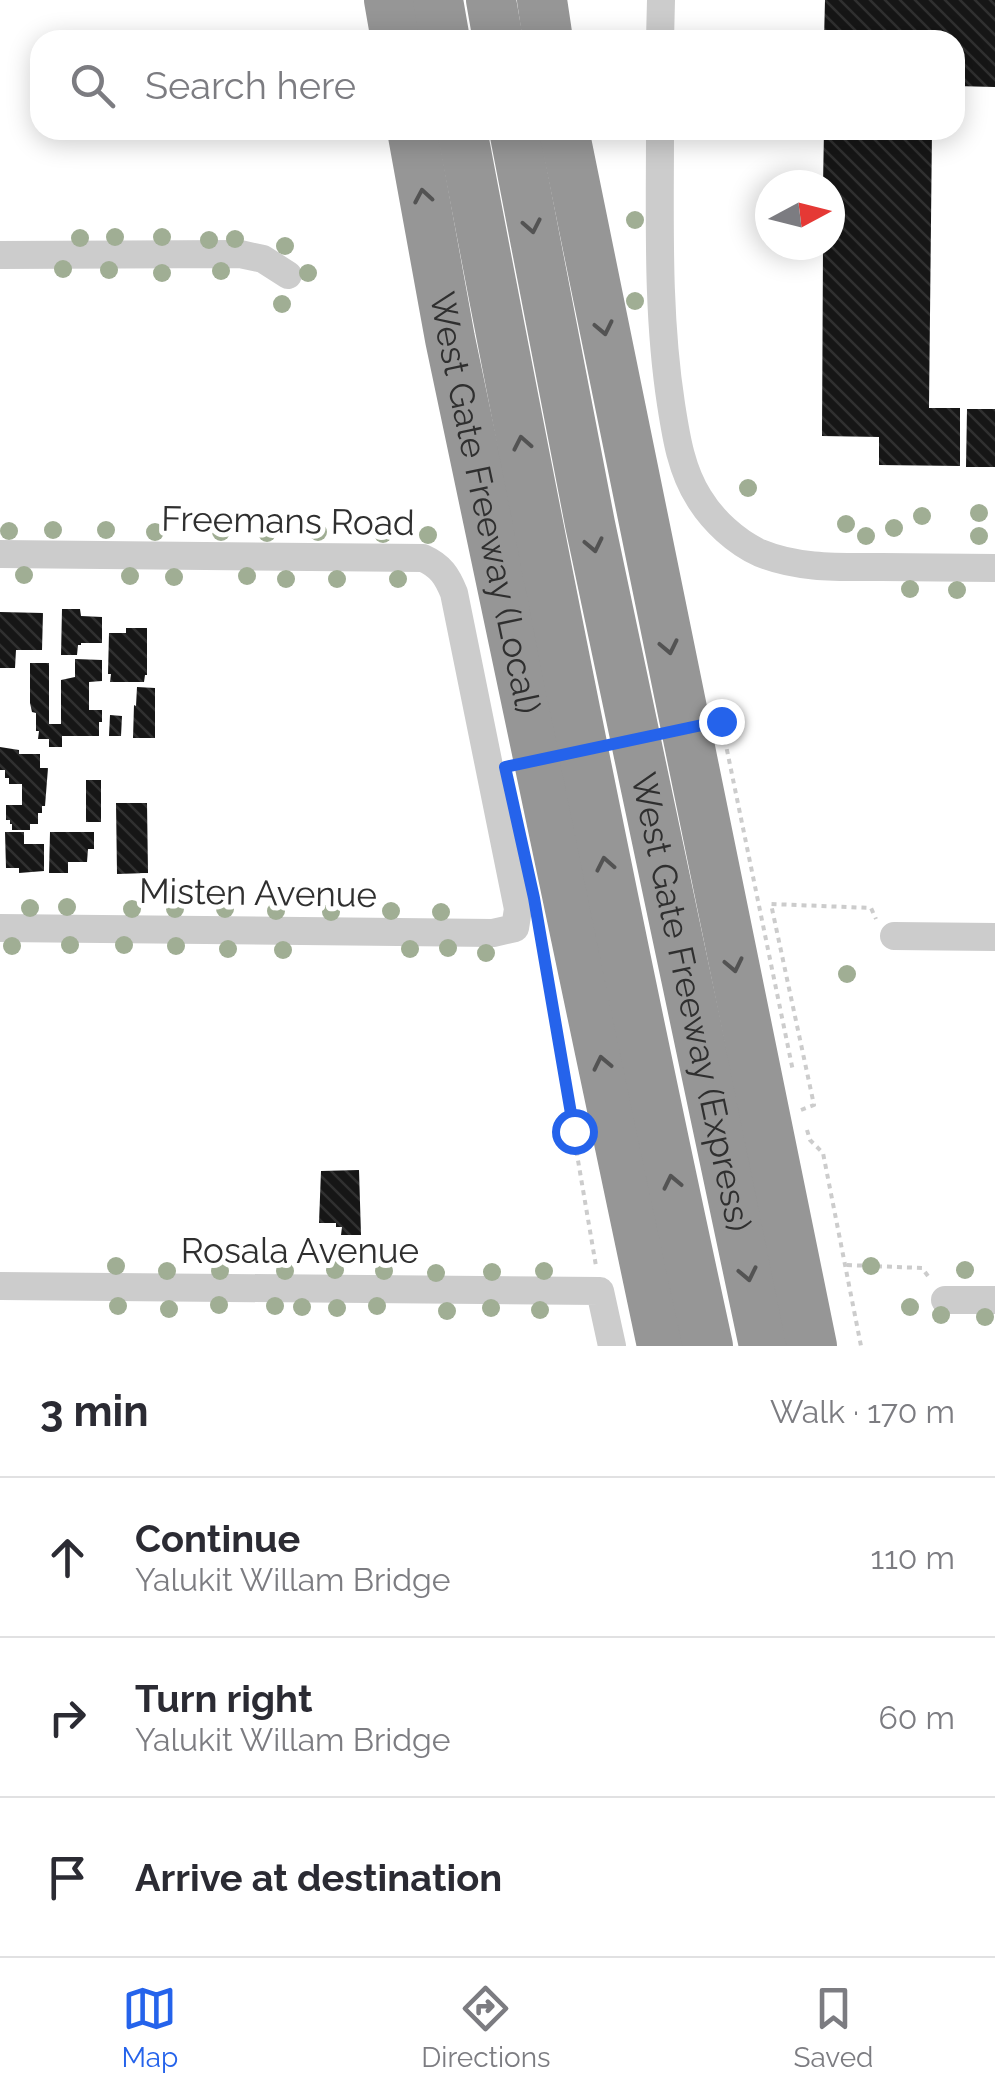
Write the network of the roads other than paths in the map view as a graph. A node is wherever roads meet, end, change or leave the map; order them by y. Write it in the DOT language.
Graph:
graph roads {
  1 [pos="389,0"];
  2 [pos="438,0"];
  3 [pos="491,0"];
  4 [pos="542,0"];
  5 [pos="660,0"];
  6 [pos="394,30"];
  7 [pos="443,30"];
  8 [pos="496,30"];
  9 [pos="546,30"];
  10 [pos="660,30"];
  11 [pos="414,140"];
  12 [pos="464,140"];
  13 [pos="516,140"];
  14 [pos="566,140"];
  15 [pos="660,140"];
  16 [pos="0,255"];
  17 [pos="288,275"];
  18 [pos="0,554"];
  19 [pos="995,568"];
  20 [pos="0,928"];
  21 [pos="515,928"];
  22 [pos="894,936"];
  23 [pos="995,937"];
  24 [pos="636,1227"];
  25 [pos="0,1286"];
  26 [pos="945,1300"];
  27 [pos="995,1300"];
  28 [pos="612,1346"];
  29 [pos="650,1346"];
  30 [pos="662,1346"];
  31 [pos="708,1346"];
  32 [pos="764,1346"];
  33 [pos="812,1346"];
  1 -- 6 [label="highway"];
  2 -- 7 [label="highway"];
  3 -- 8 [label="highway"];
  4 -- 9 [label="highway"];
  5 -- 10 [label="street"];
  24 -- 11 [label="highway, West Gate Freeway (Local), one-way"];
  31 -- 12 [label="highway, West Gate Freeway (Express), one-way"];
  13 -- 32 [label="highway, West Gate Freeway (Express), one-way"];
  14 -- 33 [label="highway, one-way"];
  15 -- 19 [label="street"];
  16 -- 17 [label="street"];
  18 -- 21 [label="street, Freemans Road"];
  20 -- 21 [label="street, Misten Avenue"];
  22 -- 23 [label="street"];
  24 -- 29 [label="highway"];
  24 -- 30 [label="highway, West Gate Freeway (Local)"];
  25 -- 28 [label="street, Rosala Avenue"];
  26 -- 27 [label="street"];
}
